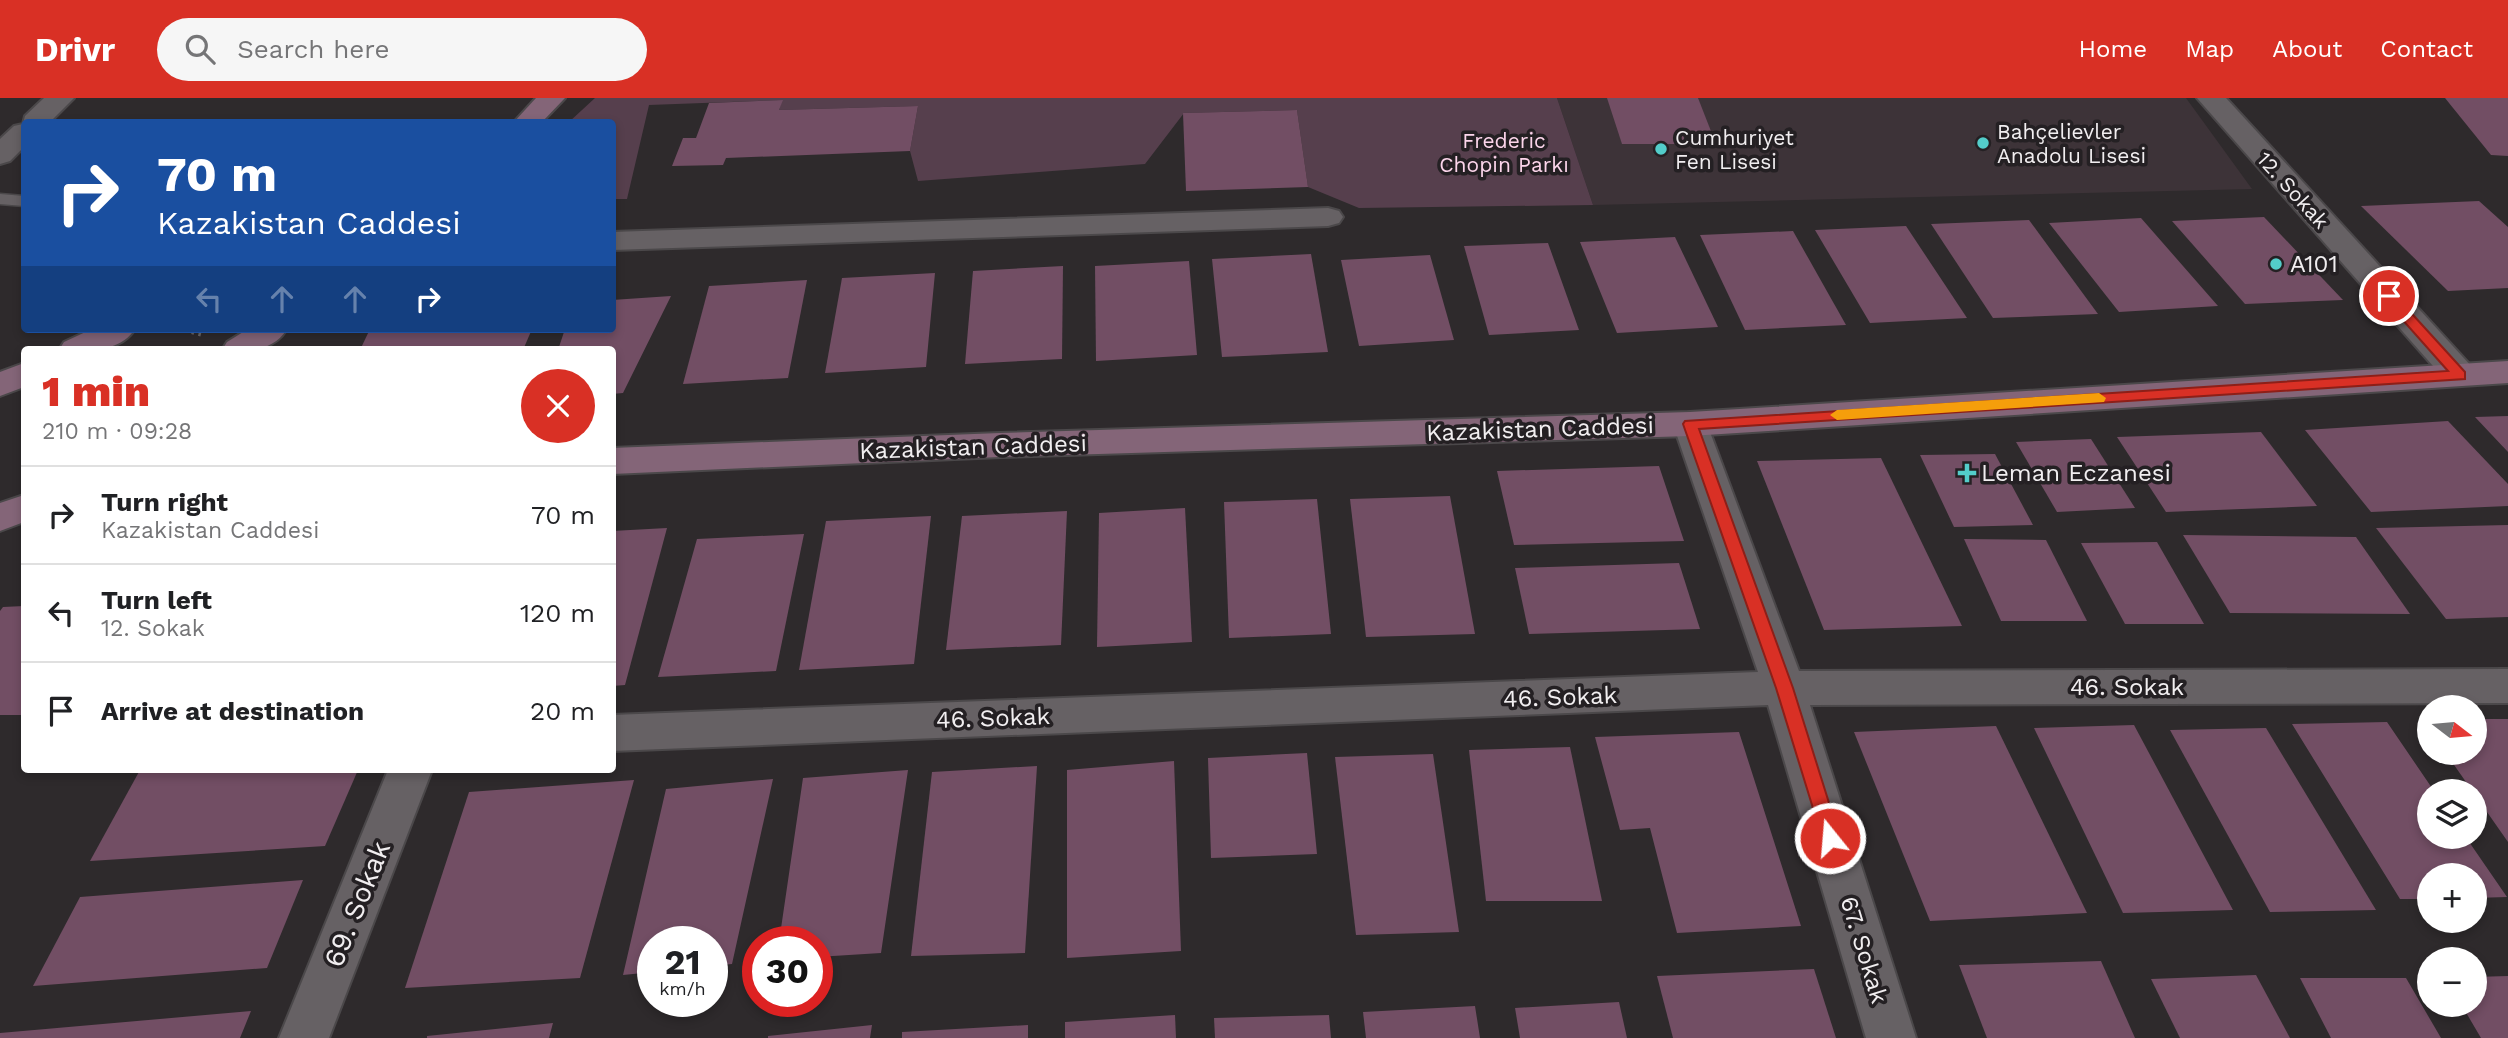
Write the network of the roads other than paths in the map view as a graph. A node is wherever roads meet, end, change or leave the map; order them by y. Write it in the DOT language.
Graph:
graph roads {
  1 [pos="60,98"];
  2 [pos="2211,98"];
  3 [pos="540,109"];
  4 [pos="38,119"];
  5 [pos="521,119"];
  6 [pos="21,135"];
  7 [pos="0,155"];
  8 [pos="0,200"];
  9 [pos="21,201"];
  10 [pos="1328,217"];
  11 [pos="616,241"];
  12 [pos="111,333"];
  13 [pos="265,333"];
  14 [pos="84,346"];
  15 [pos="245,346"];
  16 [pos="2508,372"];
  17 [pos="2460,375"];
  18 [pos="1690,424"];
  19 [pos="616,461"];
  20 [pos="21,509"];
  21 [pos="0,517"];
  22 [pos="2508,686"];
  23 [pos="1784,688"];
  24 [pos="616,733"];
  25 [pos="409,773"];
  26 [pos="303,1038"];
  27 [pos="1891,1038"];
  1 -- 4 [label="street"];
  2 -- 17 [label="street, 12. Sokak"];
  3 -- 5 [label="main road"];
  6 -- 7 [label="street"];
  8 -- 9 [label="lane"];
  10 -- 11 [label="street"];
  12 -- 14 [label="main road"];
  13 -- 15 [label="main road"];
  16 -- 17 [label="main road, Kazakistan Caddesi"];
  17 -- 18 [label="main road, Kazakistan Caddesi"];
  18 -- 19 [label="main road, Kazakistan Caddesi"];
  18 -- 23 [label="street, 67. Sokak"];
  20 -- 21 [label="main road"];
  22 -- 23 [label="street, 46. Sokak"];
  23 -- 24 [label="street, 46. Sokak"];
  23 -- 27 [label="street, 67. Sokak"];
  25 -- 26 [label="street, 69. Sokak"];
}
